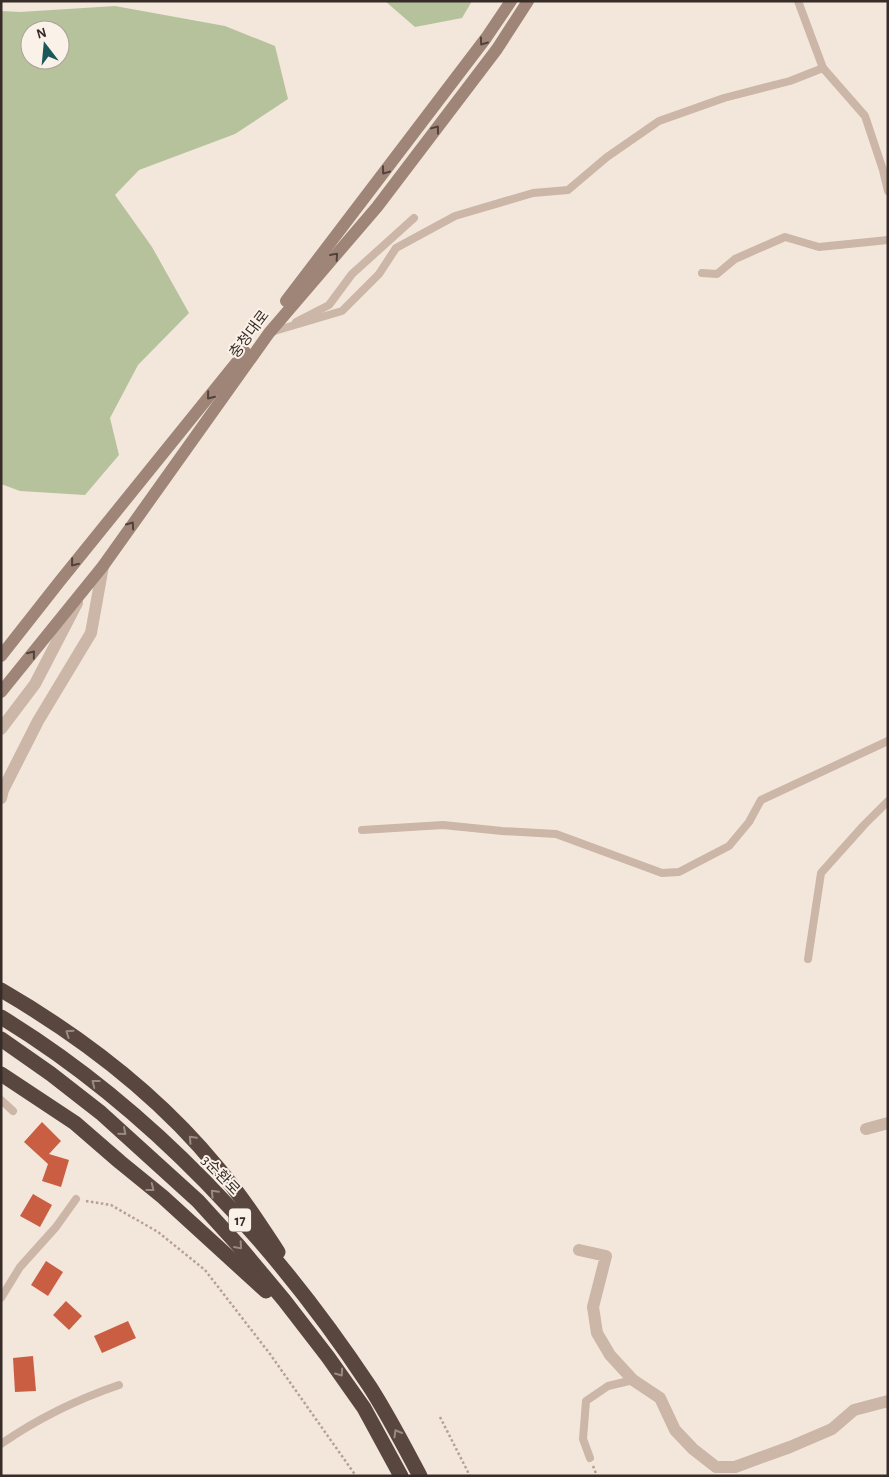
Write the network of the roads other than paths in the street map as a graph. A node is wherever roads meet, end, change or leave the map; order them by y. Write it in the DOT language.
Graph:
graph roads {
  1 [pos="510,1"];
  2 [pos="528,1"];
  3 [pos="798,1"];
  4 [pos="824,68"];
  5 [pos="888,191"];
  6 [pos="414,218"];
  7 [pos="888,240"];
  8 [pos="702,273"];
  9 [pos="284,329"];
  10 [pos="269,333"];
  11 [pos="103,566"];
  12 [pos="84,590"];
  13 [pos="1,656"];
  14 [pos="1,692"];
  15 [pos="1,729"];
  16 [pos="888,741"];
  17 [pos="1,798"];
  18 [pos="888,802"];
  19 [pos="362,830"];
  20 [pos="808,959"];
  21 [pos="1,990"];
  22 [pos="1,1017"];
  23 [pos="1,1039"];
  24 [pos="1,1074"];
  25 [pos="1,1100"];
  26 [pos="13,1110"];
  27 [pos="888,1123"];
  28 [pos="866,1129"];
  29 [pos="76,1199"];
  30 [pos="579,1250"];
  31 [pos="1,1298"];
  32 [pos="322,1320"];
  33 [pos="328,1357"];
  34 [pos="633,1380"];
  35 [pos="119,1385"];
  36 [pos="888,1401"];
  37 [pos="1,1444"];
  38 [pos="590,1458"];
  39 [pos="401,1476"];
  40 [pos="420,1476"];
  1 -- 13 [label="main road, 충청대로, one-way"];
  10 -- 2 [label="main road, 충청대로, one-way"];
  3 -- 4 [label="lane"];
  4 -- 5 [label="lane"];
  4 -- 9 [label="lane"];
  6 -- 9 [label="lane"];
  7 -- 8 [label="lane"];
  9 -- 10 [label="lane"];
  11 -- 10 [label="main road, 충청대로, one-way"];
  11 -- 12 [label="main road, 충청대로"];
  11 -- 17 [label="street"];
  14 -- 12 [label="main road, 충청대로, one-way"];
  12 -- 15 [label="street"];
  16 -- 19 [label="lane"];
  18 -- 20 [label="lane"];
  32 -- 21 [label="highway, one-way"];
  32 -- 22 [label="highway, 3순환로 / 17, one-way"];
  23 -- 33 [label="highway, 17, one-way"];
  24 -- 33 [label="highway, one-way"];
  25 -- 26 [label="lane"];
  27 -- 28 [label="street"];
  29 -- 31 [label="lane"];
  30 -- 34 [label="street"];
  40 -- 32 [label="highway, 3순환로 / 17, one-way"];
  33 -- 39 [label="highway, 17, one-way"];
  34 -- 36 [label="street"];
  34 -- 38 [label="lane"];
  35 -- 37 [label="lane"];
}
